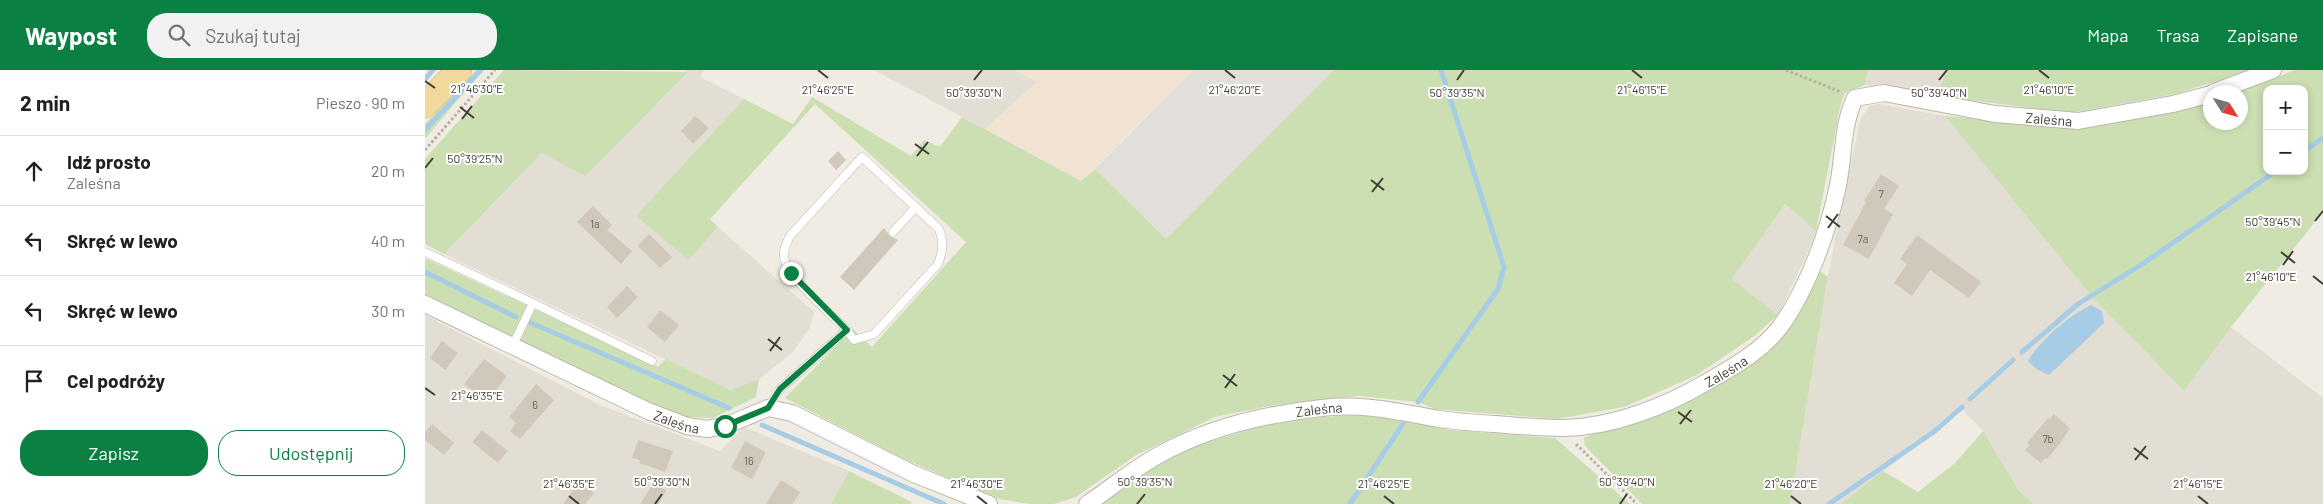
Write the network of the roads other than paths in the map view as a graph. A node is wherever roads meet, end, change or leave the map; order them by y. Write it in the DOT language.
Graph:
graph roads {
  1 [pos="459,70"];
  2 [pos="2273,70"];
  3 [pos="2233,85"];
  4 [pos="2203,96"];
  5 [pos="425,105"];
  6 [pos="916,207"];
  7 [pos="893,232"];
  8 [pos="425,252"];
  9 [pos="533,303"];
  10 [pos="425,304"];
  11 [pos="847,330"];
  12 [pos="512,347"];
  13 [pos="652,361"];
  14 [pos="768,408"];
  15 [pos="989,504"];
  16 [pos="1087,504"];
  1 -- 5 [label="main road"];
  2 -- 3 [label="street"];
  4 -- 16 [label="street, Zaleśna"];
  6 -- 7 [label="lane"];
  6 -- 11 [label="lane"];
  6 -- 11 [label="lane"];
  8 -- 9 [label="lane"];
  9 -- 12 [label="lane"];
  9 -- 13 [label="lane"];
  10 -- 12 [label="street, Zaleśna"];
  11 -- 14 [label="lane"];
  12 -- 14 [label="street, Zaleśna"];
  14 -- 15 [label="street"];
}
